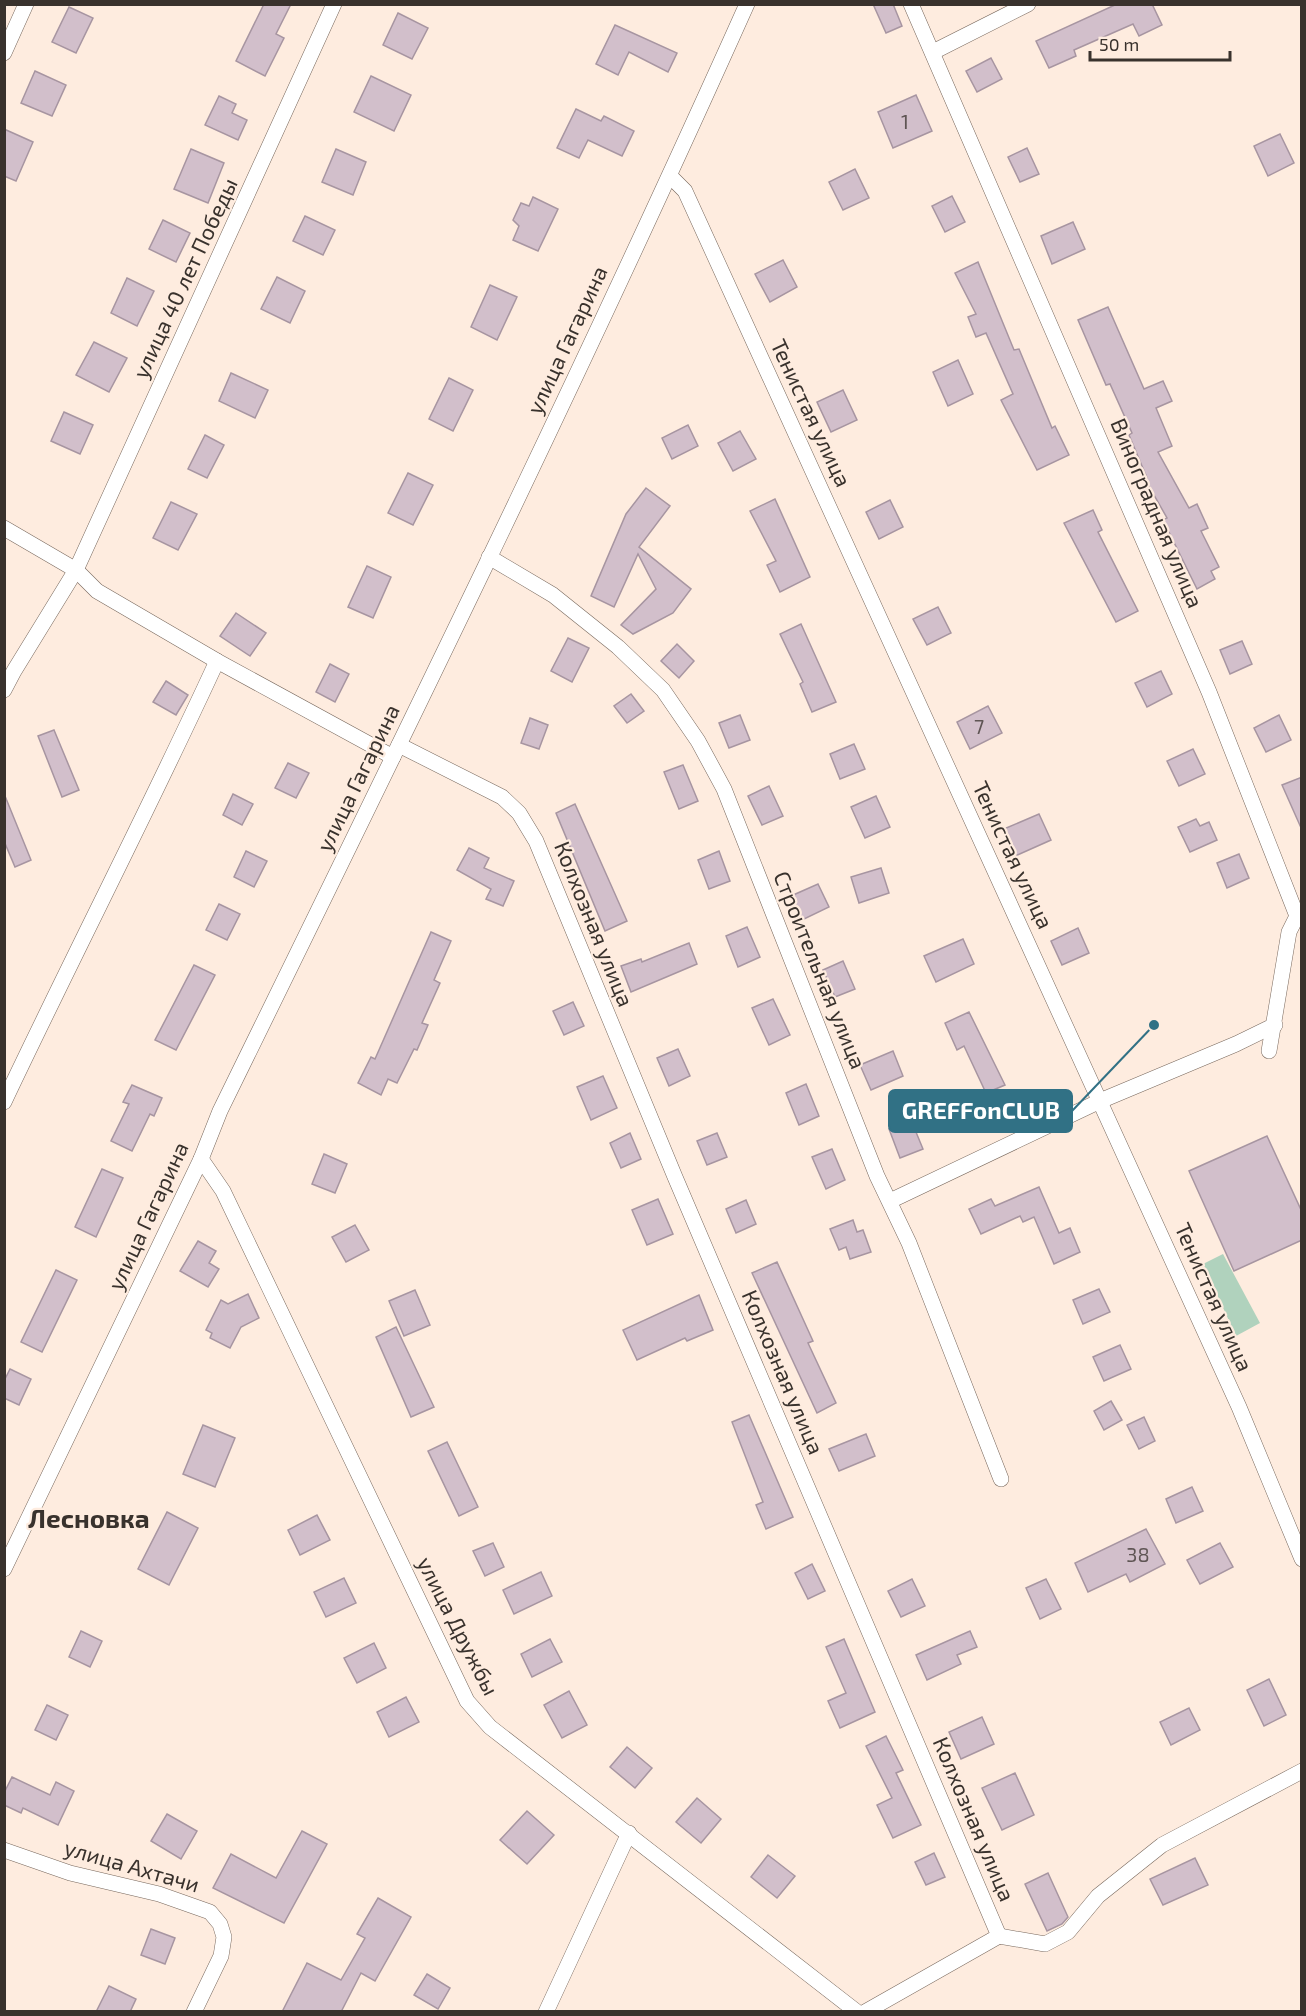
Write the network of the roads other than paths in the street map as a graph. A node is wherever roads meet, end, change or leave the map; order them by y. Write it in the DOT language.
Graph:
graph roads {
  1 [pos="26,4"];
  2 [pos="334,4"];
  3 [pos="747,4"];
  4 [pos="911,4"];
  5 [pos="1029,4"];
  6 [pos="933,52"];
  7 [pos="4,53"];
  8 [pos="670,176"];
  9 [pos="4,528"];
  10 [pos="489,557"];
  11 [pos="76,570"];
  12 [pos="217,661"];
  13 [pos="4,690"];
  14 [pos="396,751"];
  15 [pos="1299,915"];
  16 [pos="1275,1025"];
  17 [pos="1269,1051"];
  18 [pos="1100,1101"];
  19 [pos="4,1102"];
  20 [pos="201,1159"];
  21 [pos="890,1201"];
  22 [pos="1001,1479"];
  23 [pos="1302,1559"];
  24 [pos="4,1569"];
  25 [pos="1302,1771"];
  26 [pos="629,1833"];
  27 [pos="4,1850"];
  28 [pos="999,1936"];
  29 [pos="194,2012"];
  30 [pos="546,2012"];
  31 [pos="857,2012"];
  32 [pos="865,2012"];
  1 -- 7 [label="street"];
  2 -- 11 [label="street, улица 40 лет Победы"];
  3 -- 8 [label="street, улица Гагарина"];
  4 -- 6 [label="street, Виноградная улица"];
  5 -- 6 [label="street"];
  6 -- 15 [label="street, Виноградная улица"];
  8 -- 10 [label="street, улица Гагарина"];
  8 -- 18 [label="street, Тенистая улица"];
  9 -- 11 [label="street, Колхозная улица"];
  10 -- 14 [label="street, улица Гагарина"];
  10 -- 21 [label="street, Строительная улица"];
  11 -- 12 [label="street, Колхозная улица"];
  11 -- 13 [label="street, улица 40 лет Победы"];
  12 -- 14 [label="street, Колхозная улица"];
  12 -- 19 [label="street"];
  14 -- 20 [label="street, улица Гагарина"];
  14 -- 28 [label="street, Колхозная улица"];
  15 -- 16 [label="street, Виноградная улица"];
  16 -- 17 [label="street, Виноградная улица"];
  16 -- 18 [label="street"];
  18 -- 21 [label="street"];
  18 -- 23 [label="street, Тенистая улица"];
  20 -- 24 [label="street, улица Гагарина"];
  20 -- 26 [label="street, улица Дружбы"];
  21 -- 22 [label="street, Строительная улица"];
  25 -- 28 [label="street"];
  26 -- 30 [label="street"];
  26 -- 31 [label="street, улица Дружбы"];
  27 -- 29 [label="street, улица Ахтачи"];
  28 -- 32 [label="street, Колхозная улица"];
}
